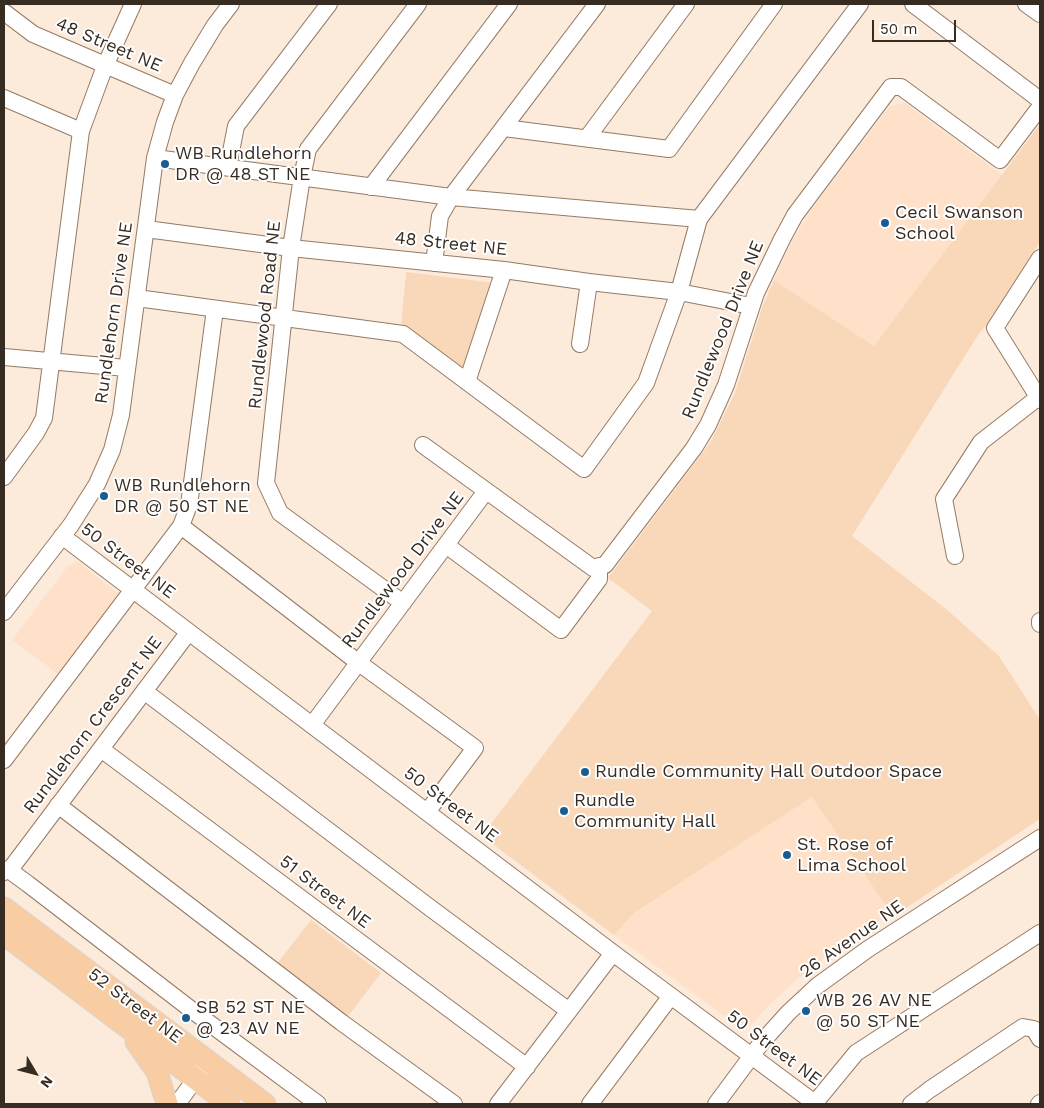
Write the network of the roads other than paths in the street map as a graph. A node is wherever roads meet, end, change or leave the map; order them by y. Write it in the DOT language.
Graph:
graph roads {
  1 [pos="133,4"];
  2 [pos="231,4"];
  3 [pos="329,4"];
  4 [pos="418,4"];
  5 [pos="509,4"];
  6 [pos="597,4"];
  7 [pos="686,4"];
  8 [pos="774,4"];
  9 [pos="860,4"];
  10 [pos="913,4"];
  11 [pos="1026,4"];
  12 [pos="4,12"];
  13 [pos="1040,14"];
  14 [pos="105,66"];
  15 [pos="175,95"];
  16 [pos="4,98"];
  17 [pos="1040,100"];
  18 [pos="1040,107"];
  19 [pos="504,128"];
  20 [pos="81,131"];
  21 [pos="587,138"];
  22 [pos="155,158"];
  23 [pos="228,167"];
  24 [pos="302,177"];
  25 [pos="371,187"];
  26 [pos="451,197"];
  27 [pos="699,219"];
  28 [pos="146,229"];
  29 [pos="291,248"];
  30 [pos="1040,258"];
  31 [pos="434,263"];
  32 [pos="504,270"];
  33 [pos="589,282"];
  34 [pos="679,292"];
  35 [pos="137,298"];
  36 [pos="751,306"];
  37 [pos="215,309"];
  38 [pos="284,318"];
  39 [pos="580,344"];
  40 [pos="4,356"];
  41 [pos="52,361"];
  42 [pos="126,368"];
  43 [pos="467,382"];
  44 [pos="1040,398"];
  45 [pos="423,445"];
  46 [pos="4,476"];
  47 [pos="486,491"];
  48 [pos="181,526"];
  49 [pos="62,536"];
  50 [pos="446,545"];
  51 [pos="955,556"];
  52 [pos="599,566"];
  53 [pos="132,589"];
  54 [pos="403,603"];
  55 [pos="4,612"];
  56 [pos="188,633"];
  57 [pos="359,663"];
  58 [pos="144,691"];
  59 [pos="312,725"];
  60 [pos="101,749"];
  61 [pos="4,760"];
  62 [pos="58,805"];
  63 [pos="427,812"];
  64 [pos="1040,838"];
  65 [pos="8,869"];
  66 [pos="4,908"];
  67 [pos="1040,933"];
  68 [pos="4,934"];
  69 [pos="613,953"];
  70 [pos="671,996"];
  71 [pos="569,1011"];
  72 [pos="125,1025"];
  73 [pos="1040,1039"];
  74 [pos="752,1055"];
  75 [pos="208,1062"];
  76 [pos="527,1067"];
  77 [pos="196,1078"];
  78 [pos="167,1104"];
  79 [pos="177,1104"];
  80 [pos="229,1104"];
  81 [pos="265,1104"];
  82 [pos="318,1104"];
  83 [pos="454,1104"];
  84 [pos="498,1104"];
  85 [pos="590,1104"];
  86 [pos="716,1104"];
  87 [pos="815,1104"];
  88 [pos="911,1104"];
  1 -- 14 [label="street"];
  2 -- 15 [label="street, Rundlehorn Drive NE"];
  3 -- 23 [label="street"];
  4 -- 24 [label="street, Rundlewood Road NE"];
  5 -- 25 [label="street"];
  6 -- 19 [label="street"];
  7 -- 21 [label="street"];
  8 -- 21 [label="street"];
  9 -- 27 [label="street"];
  10 -- 17 [label="street"];
  11 -- 13 [label="street"];
  12 -- 14 [label="street, 48 Street NE"];
  14 -- 15 [label="street, 48 Street NE"];
  14 -- 20 [label="street"];
  15 -- 22 [label="street, Rundlehorn Drive NE"];
  16 -- 20 [label="street"];
  18 -- 36 [label="street, Rundlewood Drive NE"];
  19 -- 21 [label="street"];
  19 -- 26 [label="street"];
  20 -- 41 [label="street"];
  22 -- 23 [label="street"];
  22 -- 28 [label="street, Rundlehorn Drive NE"];
  23 -- 24 [label="street"];
  24 -- 25 [label="street"];
  24 -- 29 [label="street, Rundlewood Road NE"];
  25 -- 26 [label="street"];
  26 -- 27 [label="street"];
  26 -- 31 [label="street"];
  27 -- 34 [label="street"];
  28 -- 29 [label="street, 48 Street NE"];
  28 -- 35 [label="street, Rundlehorn Drive NE"];
  29 -- 31 [label="street, 48 Street NE"];
  29 -- 38 [label="street, Rundlewood Road NE"];
  30 -- 44 [label="street"];
  31 -- 32 [label="street, 48 Street NE"];
  32 -- 33 [label="street, 48 Street NE"];
  32 -- 43 [label="street"];
  33 -- 34 [label="street, 48 Street NE"];
  33 -- 39 [label="street"];
  34 -- 36 [label="street, 48 Street NE"];
  34 -- 43 [label="street"];
  35 -- 37 [label="street"];
  35 -- 42 [label="street, Rundlehorn Drive NE"];
  36 -- 52 [label="street, Rundlewood Drive NE"];
  37 -- 38 [label="street"];
  37 -- 48 [label="street"];
  38 -- 43 [label="street"];
  38 -- 54 [label="street, Rundlewood Road NE"];
  40 -- 41 [label="street"];
  41 -- 42 [label="street"];
  41 -- 46 [label="street"];
  42 -- 49 [label="street, Rundlehorn Drive NE"];
  44 -- 51 [label="street"];
  45 -- 47 [label="street"];
  47 -- 50 [label="street, Rundlewood Drive NE"];
  47 -- 52 [label="street, Rundlewood Drive NE"];
  48 -- 53 [label="street"];
  48 -- 57 [label="street"];
  49 -- 53 [label="street, 50 Street NE"];
  49 -- 55 [label="street, Rundlehorn Drive NE"];
  50 -- 52 [label="street"];
  50 -- 54 [label="street, Rundlewood Drive NE"];
  53 -- 56 [label="street, 50 Street NE"];
  53 -- 61 [label="street"];
  54 -- 57 [label="street, Rundlewood Drive NE"];
  56 -- 58 [label="street, Rundlehorn Crescent NE"];
  56 -- 59 [label="street, 50 Street NE"];
  57 -- 59 [label="street, Rundlewood Drive NE"];
  57 -- 63 [label="street"];
  58 -- 60 [label="street, Rundlehorn Crescent NE"];
  58 -- 71 [label="street"];
  59 -- 63 [label="street, 50 Street NE"];
  60 -- 62 [label="street, Rundlehorn Crescent NE"];
  60 -- 76 [label="street, 51 Street NE"];
  62 -- 65 [label="street, Rundlehorn Crescent NE"];
  62 -- 83 [label="street"];
  63 -- 69 [label="street, 50 Street NE"];
  64 -- 74 [label="street, 26 Avenue NE"];
  65 -- 82 [label="street, Rundlehorn Crescent NE"];
  66 -- 75 [label="main road, 52 Street NE"];
  67 -- 87 [label="street"];
  68 -- 72 [label="main road, 52 Street NE"];
  69 -- 70 [label="street, 50 Street NE"];
  69 -- 71 [label="street"];
  70 -- 74 [label="street, 50 Street NE"];
  70 -- 85 [label="street"];
  71 -- 76 [label="street"];
  72 -- 77 [label="main road, 52 Street NE"];
  72 -- 78 [label="main road"];
  73 -- 88 [label="street"];
  74 -- 86 [label="street, 26 Avenue NE"];
  74 -- 87 [label="street, 50 Street NE"];
  75 -- 77 [label="street"];
  75 -- 81 [label="main road, 52 Street NE"];
  76 -- 84 [label="street"];
  77 -- 79 [label="street"];
  77 -- 80 [label="main road, 52 Street NE"];
}
